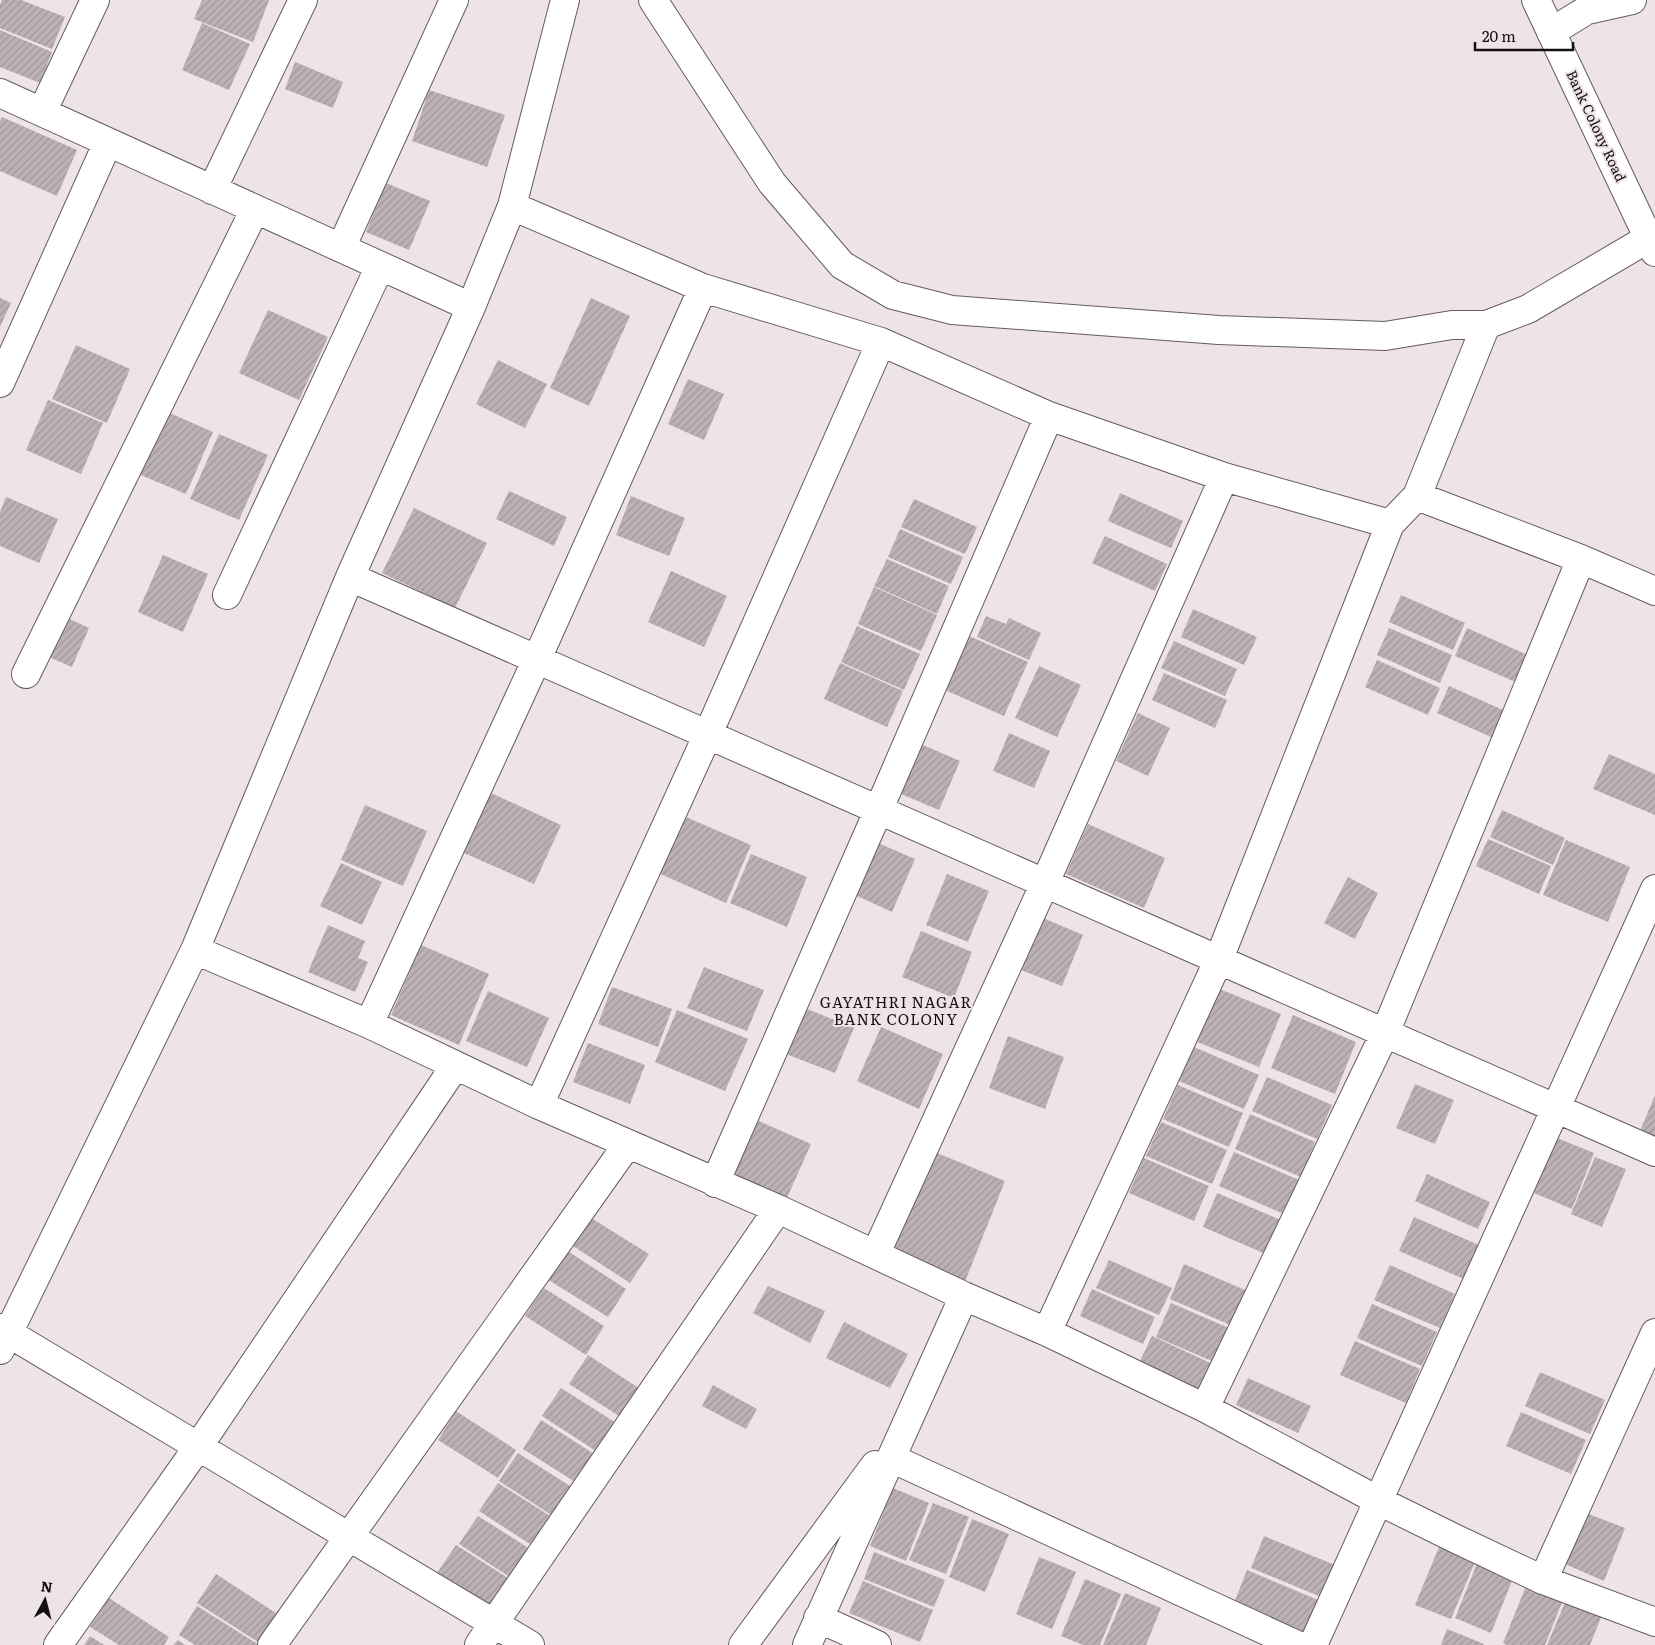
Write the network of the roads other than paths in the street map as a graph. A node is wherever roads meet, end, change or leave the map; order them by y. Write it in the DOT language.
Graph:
graph roads {
  1 [pos="95,0"];
  2 [pos="303,0"];
  3 [pos="454,0"];
  4 [pos="564,0"];
  5 [pos="653,0"];
  6 [pos="1536,0"];
  7 [pos="1632,0"];
  8 [pos="1551,32"];
  9 [pos="0,93"];
  10 [pos="42,112"];
  11 [pos="108,142"];
  12 [pos="212,190"];
  13 [pos="512,206"];
  14 [pos="256,209"];
  15 [pos="1653,244"];
  16 [pos="341,248"];
  17 [pos="380,266"];
  18 [pos="703,288"];
  19 [pos="471,308"];
  20 [pos="1486,325"];
  21 [pos="881,342"];
  22 [pos="0,384"];
  23 [pos="1049,416"];
  24 [pos="1224,477"];
  25 [pos="1417,496"];
  26 [pos="1390,524"];
  27 [pos="1581,559"];
  28 [pos="350,576"];
  29 [pos="1655,591"];
  30 [pos="227,595"];
  31 [pos="537,659"];
  32 [pos="26,674"];
  33 [pos="708,734"];
  34 [pos="879,810"];
  35 [pos="1045,883"];
  36 [pos="1655,889"];
  37 [pos="195,950"];
  38 [pos="1219,959"];
  39 [pos="369,1024"];
  40 [pos="1385,1033"];
  41 [pos="455,1066"];
  42 [pos="539,1106"];
  43 [pos="1556,1108"];
  44 [pos="627,1145"];
  45 [pos="1655,1152"];
  46 [pos="715,1182"];
  47 [pos="778,1209"];
  48 [pos="876,1254"];
  49 [pos="964,1296"];
  50 [pos="1046,1332"];
  51 [pos="1655,1333"];
  52 [pos="3,1337"];
  53 [pos="1205,1408"];
  54 [pos="908,1419"];
  55 [pos="198,1447"];
  56 [pos="891,1458"];
  57 [pos="1379,1501"];
  58 [pos="349,1537"];
  59 [pos="1543,1580"];
  60 [pos="818,1618"];
  61 [pos="1655,1622"];
  62 [pos="486,1634"];
  63 [pos="58,1645"];
  64 [pos="272,1645"];
  65 [pos="530,1645"];
  66 [pos="743,1645"];
  67 [pos="807,1645"];
  68 [pos="876,1645"];
  69 [pos="1297,1645"];
  70 [pos="1313,1645"];
  1 -- 10 [label="street"];
  2 -- 12 [label="street"];
  3 -- 16 [label="street"];
  4 -- 13 [label="street"];
  5 -- 20 [label="street"];
  6 -- 8 [label="street, Bank Colony Road"];
  7 -- 8 [label="street"];
  8 -- 15 [label="street, Bank Colony Road"];
  9 -- 10 [label="street"];
  10 -- 11 [label="street"];
  11 -- 12 [label="street"];
  11 -- 22 [label="street"];
  12 -- 14 [label="street"];
  13 -- 18 [label="street"];
  13 -- 19 [label="street"];
  14 -- 16 [label="street"];
  14 -- 32 [label="street"];
  15 -- 20 [label="street"];
  16 -- 17 [label="street"];
  17 -- 19 [label="street"];
  17 -- 30 [label="street"];
  18 -- 21 [label="street"];
  18 -- 31 [label="street"];
  19 -- 28 [label="street"];
  20 -- 25 [label="street"];
  21 -- 23 [label="street"];
  21 -- 33 [label="street"];
  23 -- 24 [label="street"];
  23 -- 34 [label="street"];
  24 -- 26 [label="street"];
  24 -- 35 [label="street"];
  25 -- 26 [label="street"];
  25 -- 27 [label="street"];
  26 -- 38 [label="street"];
  27 -- 29 [label="street"];
  27 -- 40 [label="street"];
  28 -- 31 [label="street"];
  28 -- 37 [label="street"];
  31 -- 33 [label="street"];
  31 -- 39 [label="street"];
  33 -- 34 [label="street"];
  33 -- 42 [label="street"];
  34 -- 35 [label="street"];
  34 -- 46 [label="street"];
  35 -- 38 [label="street"];
  35 -- 48 [label="street"];
  36 -- 43 [label="street"];
  37 -- 39 [label="street"];
  37 -- 52 [label="street"];
  38 -- 40 [label="street"];
  38 -- 50 [label="street"];
  39 -- 41 [label="street"];
  40 -- 43 [label="street"];
  40 -- 53 [label="street"];
  41 -- 42 [label="street"];
  41 -- 55 [label="street"];
  42 -- 44 [label="street"];
  43 -- 45 [label="street"];
  43 -- 57 [label="street"];
  44 -- 46 [label="street"];
  44 -- 58 [label="street"];
  46 -- 47 [label="street"];
  47 -- 48 [label="street"];
  47 -- 62 [label="street"];
  48 -- 49 [label="street"];
  49 -- 50 [label="street"];
  49 -- 54 [label="street"];
  50 -- 53 [label="street"];
  51 -- 59 [label="street"];
  52 -- 55 [label="street"];
  53 -- 57 [label="street"];
  54 -- 56 [label="street"];
  54 -- 66 [label="street"];
  55 -- 58 [label="street"];
  55 -- 63 [label="street"];
  56 -- 60 [label="street"];
  56 -- 69 [label="street"];
  57 -- 59 [label="street"];
  57 -- 70 [label="street"];
  58 -- 62 [label="street"];
  58 -- 64 [label="street"];
  59 -- 61 [label="street"];
  60 -- 67 [label="street"];
  60 -- 68 [label="street"];
  62 -- 65 [label="street"];
}
